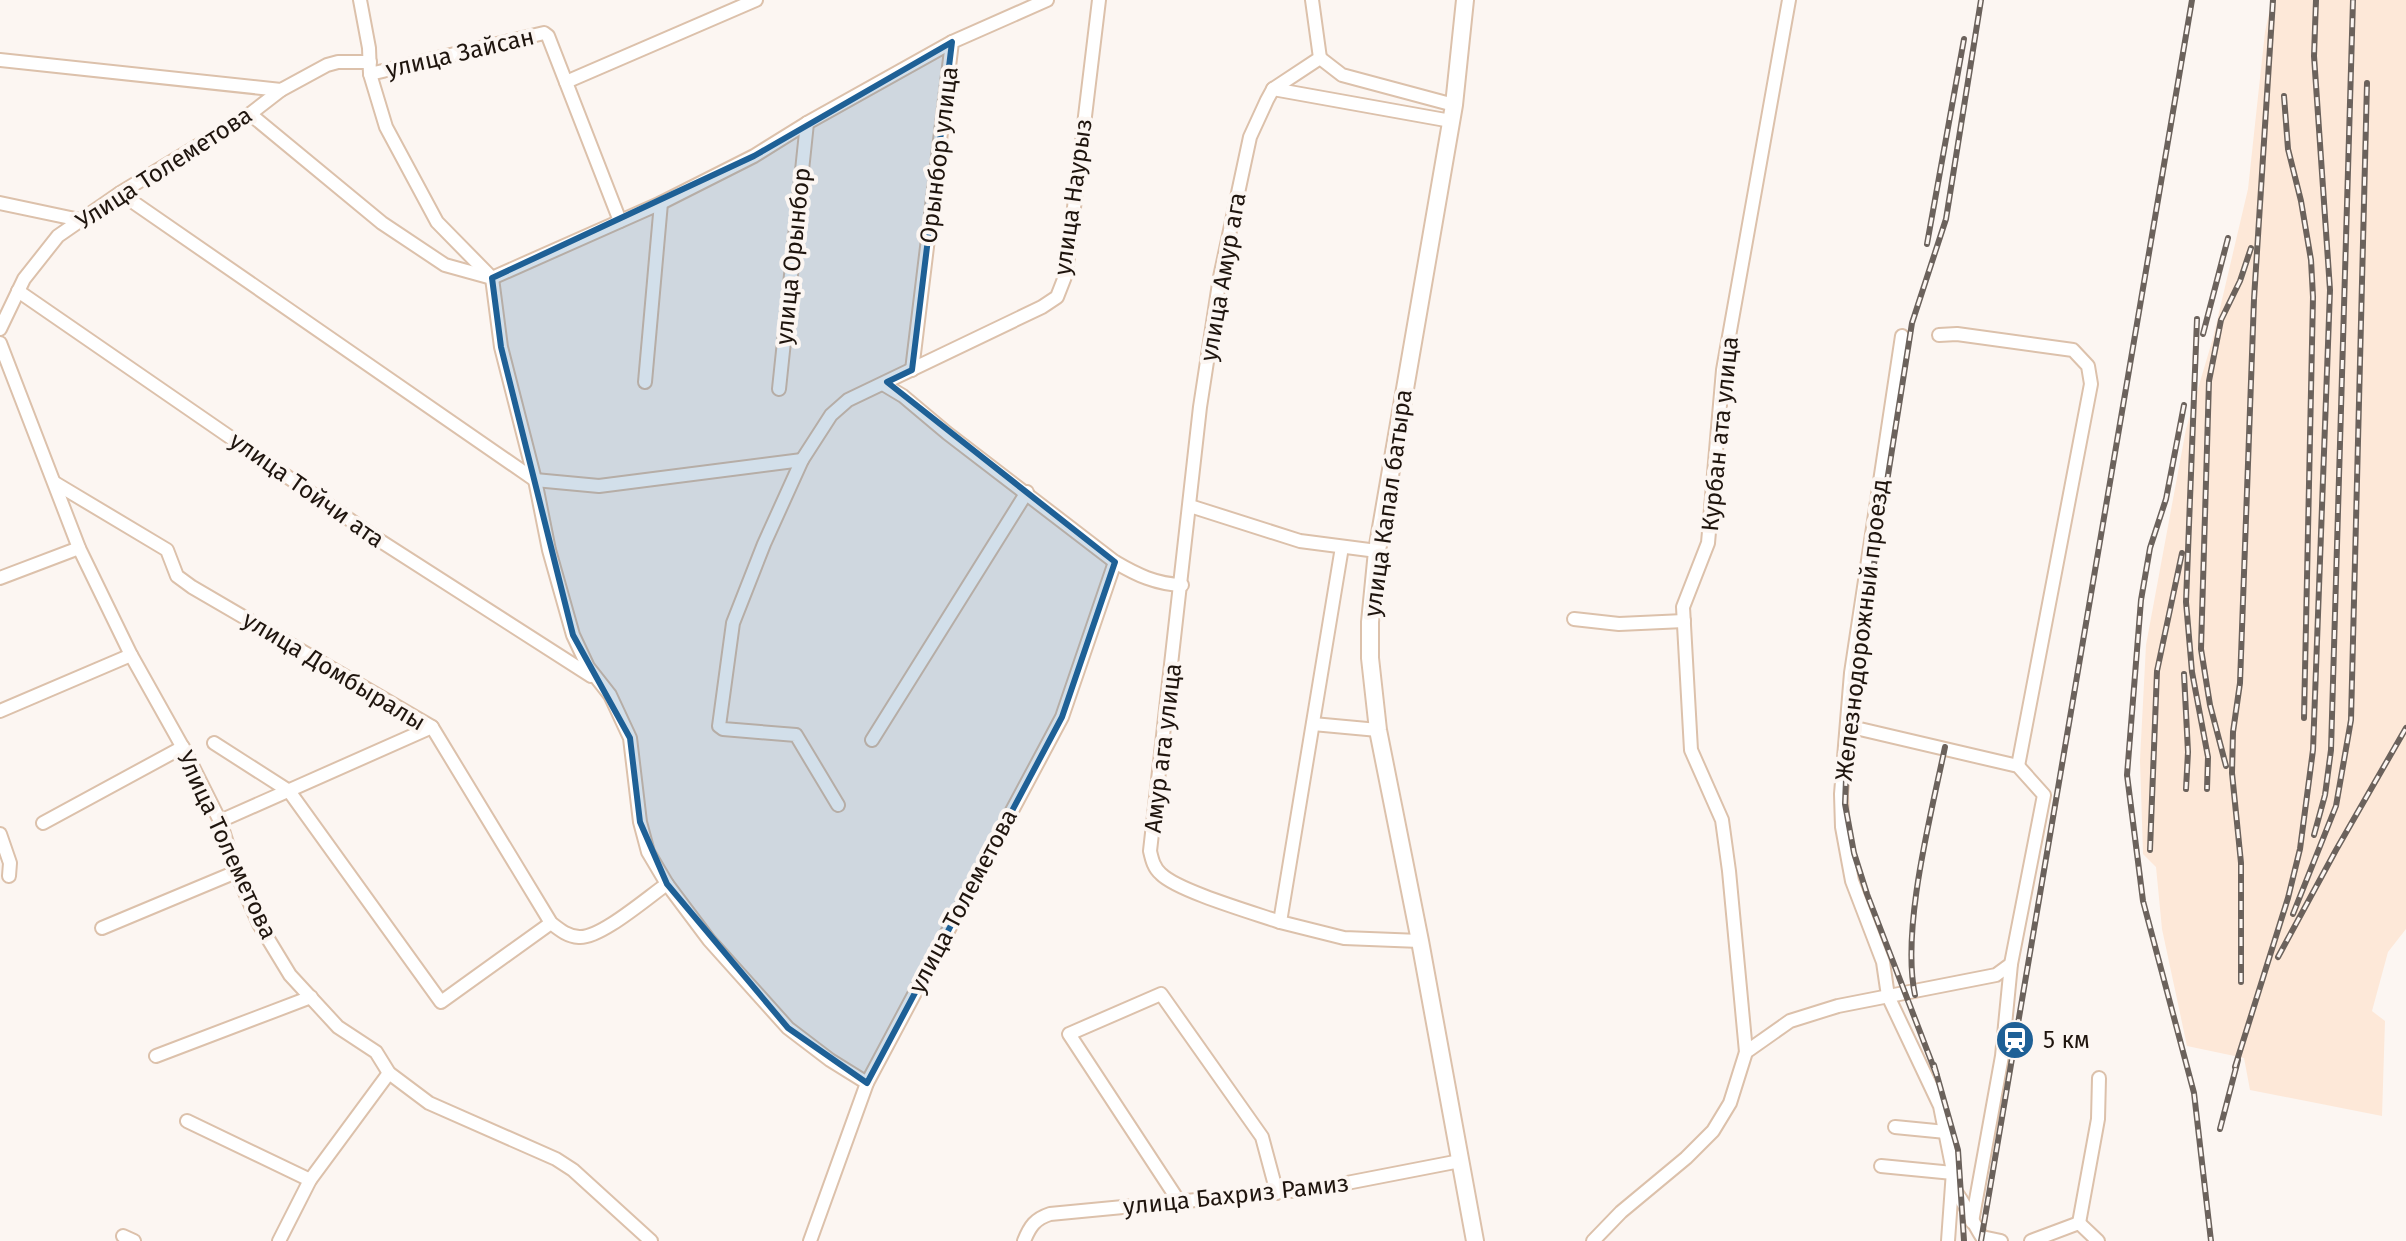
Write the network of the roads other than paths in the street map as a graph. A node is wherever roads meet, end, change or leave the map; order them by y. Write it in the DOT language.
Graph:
graph roads {
  1 [pos="360,0"];
  2 [pos="756,0"];
  3 [pos="1047,0"];
  4 [pos="1099,0"];
  5 [pos="1312,0"];
  6 [pos="1465,0"];
  7 [pos="1789,0"];
  8 [pos="1024,5"];
  9 [pos="952,42"];
  10 [pos="1320,58"];
  11 [pos="0,60"];
  12 [pos="370,68"];
  13 [pos="566,82"];
  14 [pos="1273,89"];
  15 [pos="281,90"];
  16 [pos="1453,113"];
  17 [pos="250,114"];
  18 [pos="807,123"];
  19 [pos="120,193"];
  20 [pos="0,203"];
  21 [pos="661,203"];
  22 [pos="80,220"];
  23 [pos="620,221"];
  24 [pos="492,278"];
  25 [pos="18,291"];
  26 [pos="0,329"];
  27 [pos="1939,335"];
  28 [pos="1902,336"];
  29 [pos="0,343"];
  30 [pos="912,370"];
  31 [pos="645,382"];
  32 [pos="883,384"];
  33 [pos="779,389"];
  34 [pos="802,460"];
  35 [pos="535,480"];
  36 [pos="55,483"];
  37 [pos="1027,492"];
  38 [pos="1190,506"];
  39 [pos="1342,547"];
  40 [pos="79,548"];
  41 [pos="1377,551"];
  42 [pos="1115,562"];
  43 [pos="0,578"];
  44 [pos="1182,585"];
  45 [pos="1574,619"];
  46 [pos="1684,621"];
  47 [pos="131,655"];
  48 [pos="600,682"];
  49 [pos="0,711"];
  50 [pos="1313,724"];
  51 [pos="1847,726"];
  52 [pos="432,727"];
  53 [pos="1378,730"];
  54 [pos="872,740"];
  55 [pos="214,743"];
  56 [pos="183,747"];
  57 [pos="2018,766"];
  58 [pos="289,791"];
  59 [pos="838,805"];
  60 [pos="220,821"];
  61 [pos="43,823"];
  62 [pos="0,834"];
  63 [pos="236,872"];
  64 [pos="9,876"];
  65 [pos="667,884"];
  66 [pos="1280,922"];
  67 [pos="551,923"];
  68 [pos="102,928"];
  69 [pos="1420,941"];
  70 [pos="2011,964"];
  71 [pos="1888,996"];
  72 [pos="311,997"];
  73 [pos="1746,1052"];
  74 [pos="156,1056"];
  75 [pos="389,1073"];
  76 [pos="2099,1078"];
  77 [pos="867,1083"];
  78 [pos="187,1121"];
  79 [pos="1895,1127"];
  80 [pos="1946,1132"];
  81 [pos="1460,1161"];
  82 [pos="1881,1166"];
  83 [pos="1953,1173"];
  84 [pos="310,1180"];
  85 [pos="1952,1187"];
  86 [pos="1277,1193"];
  87 [pos="1180,1203"];
  88 [pos="1972,1222"];
  89 [pos="2079,1223"];
  90 [pos="1992,1240"];
  91 [pos="279,1241"];
  92 [pos="651,1241"];
  93 [pos="810,1241"];
  94 [pos="1024,1241"];
  95 [pos="1475,1241"];
  96 [pos="1593,1241"];
  97 [pos="1948,1241"];
  98 [pos="2031,1241"];
  99 [pos="2098,1241"];
  1 -- 12 [label="street"];
  2 -- 13 [label="street"];
  3 -- 8 [label="street, Орынбор улица"];
  4 -- 30 [label="street, улица Наурыз"];
  5 -- 10 [label="street"];
  6 -- 16 [label="main road, улица Капал батыра"];
  7 -- 46 [label="street, Курбан ата улица"];
  8 -- 9 [label="street, Орынбор улица"];
  9 -- 18 [label="street, улица Орынбор"];
  9 -- 30 [label="street, Орынбор улица"];
  10 -- 14 [label="street"];
  10 -- 16 [label="street"];
  11 -- 15 [label="street"];
  12 -- 13 [label="street, улица Зайсан"];
  12 -- 15 [label="street"];
  12 -- 24 [label="street"];
  13 -- 23 [label="street, улица Зайсан"];
  14 -- 16 [label="street"];
  14 -- 38 [label="street, улица Амур ага"];
  15 -- 17 [label="street, Улица Толеметова"];
  16 -- 41 [label="main road, улица Капал батыра"];
  17 -- 19 [label="street, Улица Толеметова"];
  17 -- 24 [label="street"];
  18 -- 21 [label="street, улица Орынбор"];
  18 -- 33 [label="street, улица Орынбор"];
  19 -- 22 [label="street, Улица Толеметова"];
  19 -- 35 [label="street"];
  20 -- 22 [label="street"];
  21 -- 23 [label="street, улица Орынбор"];
  21 -- 31 [label="street"];
  22 -- 25 [label="street, Улица Толеметова"];
  23 -- 24 [label="street, улица Орынбор"];
  24 -- 35 [label="street"];
  25 -- 26 [label="street, Улица Толеметова"];
  25 -- 48 [label="street, улица Тойчи ата"];
  27 -- 57 [label="street"];
  28 -- 51 [label="street, Железнодорожный проезд"];
  29 -- 36 [label="street, Улица Толеметова"];
  30 -- 32 [label="street, улица Наурыз"];
  32 -- 34 [label="street, улица Наурыз"];
  32 -- 37 [label="street"];
  34 -- 35 [label="street"];
  34 -- 59 [label="street, улица Наурыз"];
  35 -- 48 [label="street"];
  36 -- 40 [label="street, Улица Толеметова"];
  36 -- 52 [label="street, улица Домбыралы"];
  37 -- 42 [label="street"];
  37 -- 54 [label="street"];
  38 -- 39 [label="street"];
  38 -- 44 [label="street, улица Амур ага"];
  39 -- 41 [label="street"];
  39 -- 50 [label="street"];
  40 -- 43 [label="street"];
  40 -- 47 [label="street, Улица Толеметова"];
  41 -- 53 [label="main road, улица Капал батыра"];
  42 -- 44 [label="street"];
  42 -- 77 [label="street, улица Толеметова"];
  44 -- 66 [label="street, Амур ага улица"];
  45 -- 46 [label="street"];
  46 -- 73 [label="street, Курбан ата улица"];
  47 -- 49 [label="street"];
  47 -- 56 [label="street, Улица Толеметова"];
  48 -- 65 [label="street"];
  50 -- 53 [label="street"];
  50 -- 66 [label="street"];
  51 -- 57 [label="street"];
  51 -- 71 [label="street, Железнодорожный проезд"];
  52 -- 58 [label="street"];
  52 -- 67 [label="street, улица Домбыралы"];
  53 -- 69 [label="main road, улица Капал батыра"];
  55 -- 58 [label="street"];
  56 -- 60 [label="street, Улица Толеметова"];
  56 -- 61 [label="street"];
  57 -- 70 [label="street"];
  58 -- 60 [label="street"];
  58 -- 67 [label="street"];
  60 -- 63 [label="street, Улица Толеметова"];
  62 -- 64 [label="street"];
  63 -- 68 [label="street"];
  63 -- 72 [label="street, Улица Толеметова"];
  65 -- 67 [label="street"];
  65 -- 77 [label="street"];
  66 -- 69 [label="street"];
  69 -- 81 [label="main road, улица Капал батыра"];
  70 -- 71 [label="street"];
  70 -- 88 [label="street"];
  71 -- 73 [label="street"];
  71 -- 80 [label="street, Железнодорожный проезд"];
  72 -- 74 [label="street"];
  72 -- 75 [label="street, Улица Толеметова"];
  73 -- 96 [label="street"];
  75 -- 84 [label="street"];
  75 -- 92 [label="street, Улица Толеметова"];
  76 -- 89 [label="street"];
  77 -- 93 [label="street, улица Толеметова"];
  78 -- 84 [label="street"];
  79 -- 80 [label="street"];
  80 -- 83 [label="street, Железнодорожный проезд"];
  81 -- 86 [label="street, улица Бахриз Рамиз"];
  81 -- 95 [label="main road, улица Капал батыра"];
  82 -- 83 [label="street"];
  83 -- 85 [label="street, Железнодорожный проезд"];
  84 -- 91 [label="street"];
  85 -- 88 [label="street"];
  85 -- 97 [label="street, Железнодорожный проезд"];
  86 -- 87 [label="street, улица Бахриз Рамиз"];
  86 -- 87 [label="street"];
  87 -- 94 [label="street, улица Бахриз Рамиз"];
  88 -- 90 [label="street"];
  89 -- 98 [label="street"];
  89 -- 99 [label="street"];
}
